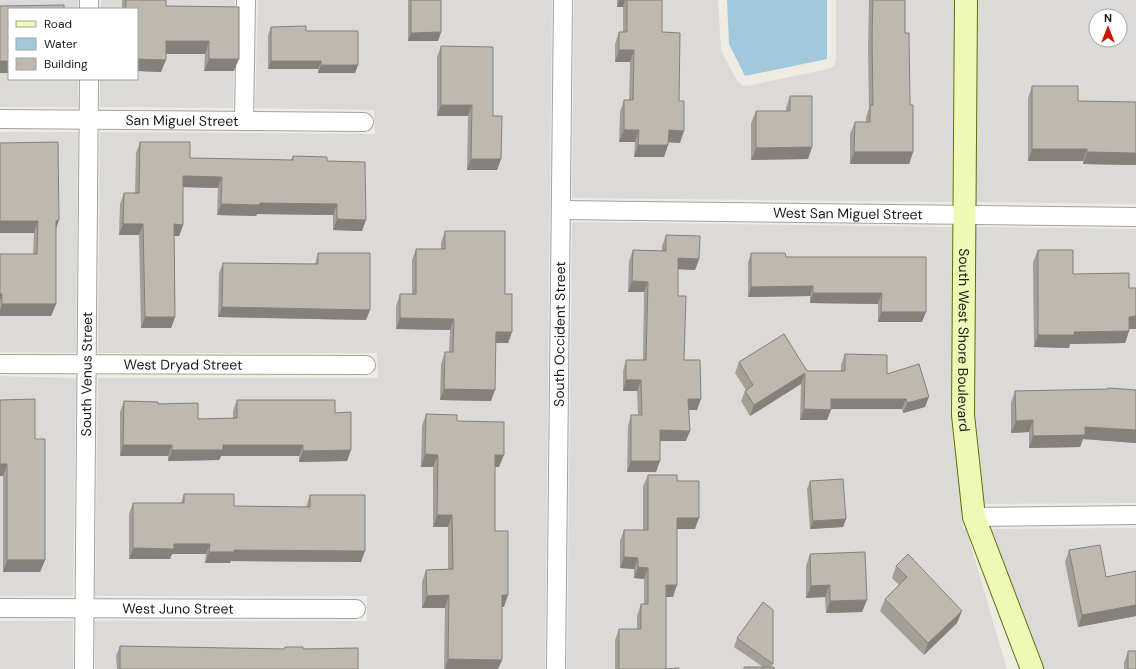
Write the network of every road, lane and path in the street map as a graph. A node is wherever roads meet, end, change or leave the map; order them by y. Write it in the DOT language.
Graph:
graph roads {
  1 [pos="246,0"];
  2 [pos="563,0"];
  3 [pos="966,0"];
  4 [pos="89,80"];
  5 [pos="0,119"];
  6 [pos="89,120"];
  7 [pos="244,121"];
  8 [pos="364,122"];
  9 [pos="560,210"];
  10 [pos="963,215"];
  11 [pos="1136,217"];
  12 [pos="0,364"];
  13 [pos="87,365"];
  14 [pos="366,365"];
  15 [pos="1136,515"];
  16 [pos="974,517"];
  17 [pos="0,608"];
  18 [pos="84,608"];
  19 [pos="356,609"];
  20 [pos="84,669"];
  21 [pos="556,669"];
  22 [pos="1032,669"];
  1 -- 7 [label="street"];
  2 -- 9 [label="street, South Occident Street"];
  3 -- 10 [label="street, South West Shore Boulevard"];
  4 -- 6 [label="street, South Venus Street"];
  5 -- 6 [label="street, San Miguel Street"];
  6 -- 7 [label="street, San Miguel Street"];
  6 -- 13 [label="street, South Venus Street"];
  7 -- 8 [label="street, San Miguel Street"];
  9 -- 10 [label="street, West San Miguel Street"];
  9 -- 21 [label="street, South Occident Street"];
  10 -- 11 [label="street, West San Miguel Street"];
  10 -- 16 [label="street, South West Shore Boulevard"];
  12 -- 13 [label="street, West Dryad Street"];
  13 -- 14 [label="street, West Dryad Street"];
  13 -- 18 [label="street, South Venus Street"];
  15 -- 16 [label="street"];
  16 -- 22 [label="street, South West Shore Boulevard"];
  17 -- 18 [label="street, West Juno Street"];
  18 -- 19 [label="street, West Juno Street"];
  18 -- 20 [label="street, South Venus Street"];
}
